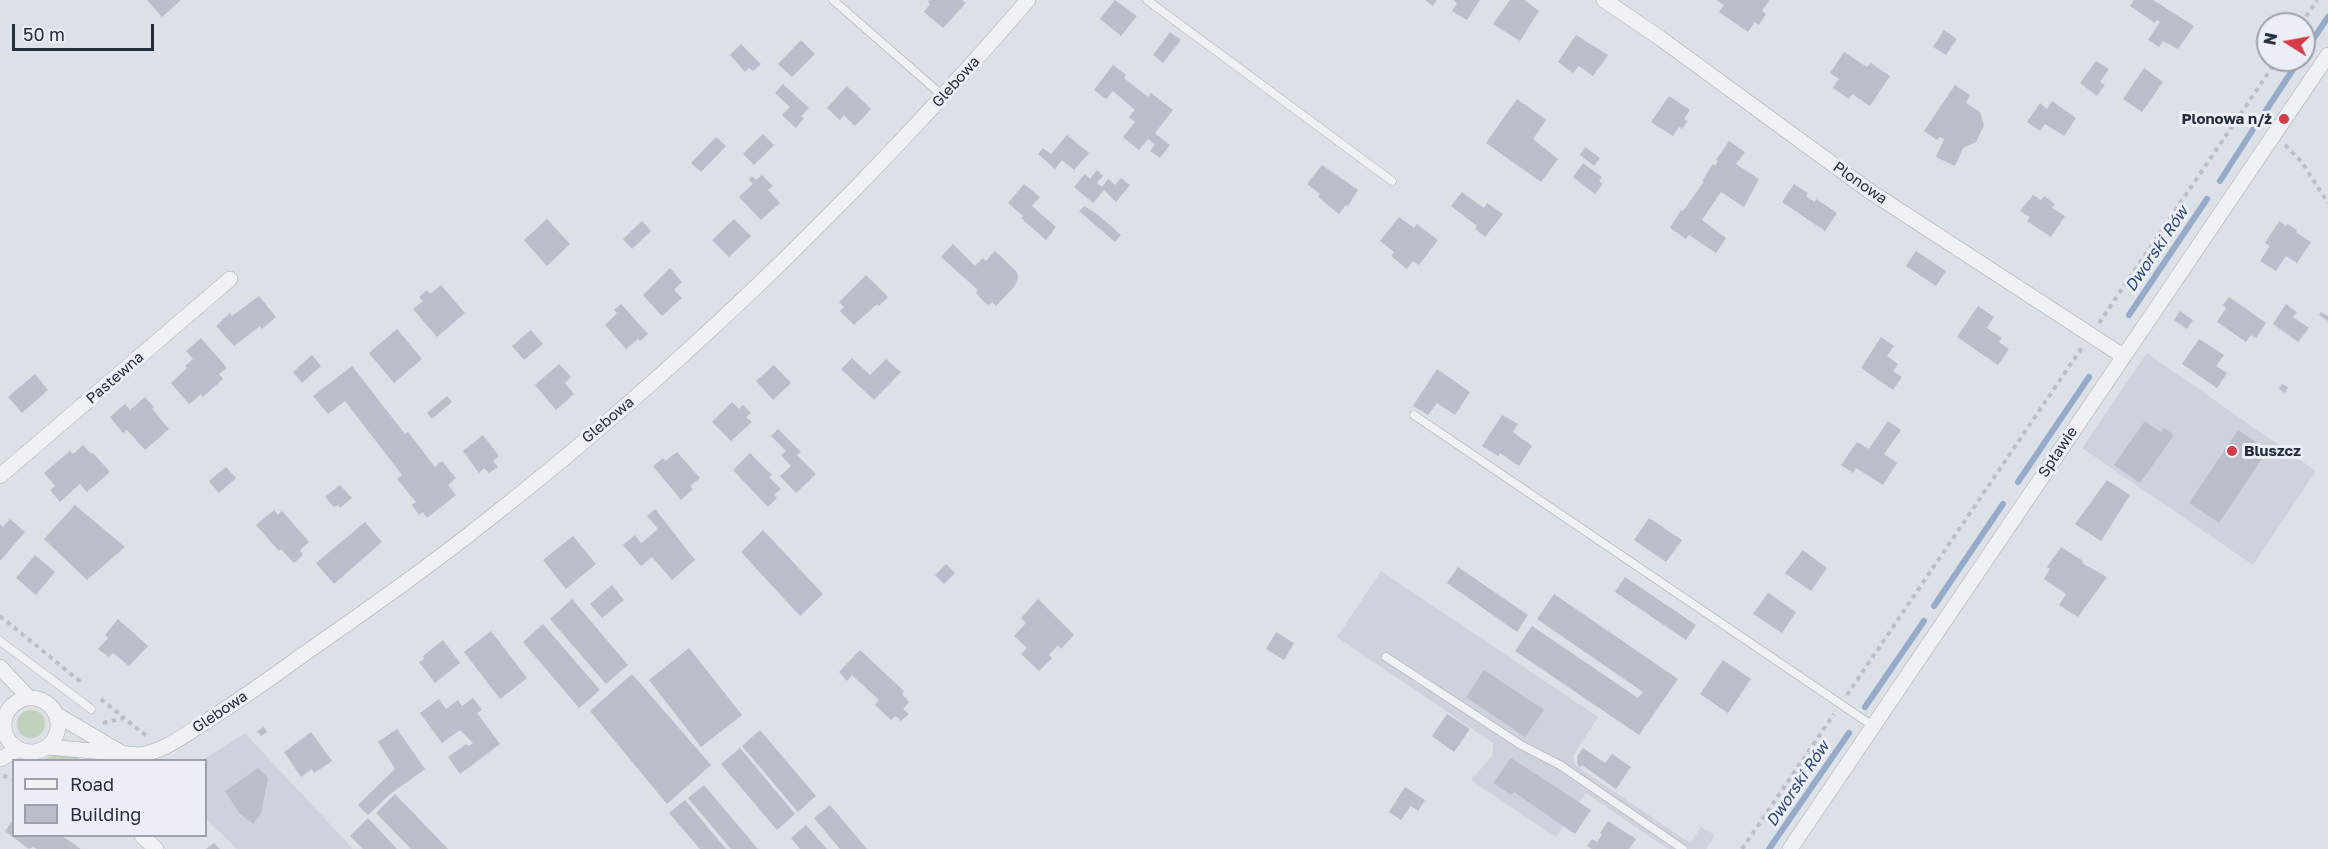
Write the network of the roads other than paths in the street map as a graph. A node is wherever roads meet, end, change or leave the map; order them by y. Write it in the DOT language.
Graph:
graph roads {
  1 [pos="834,0"];
  2 [pos="1029,0"];
  3 [pos="1147,0"];
  4 [pos="1604,0"];
  5 [pos="2328,55"];
  6 [pos="943,96"];
  7 [pos="1392,181"];
  8 [pos="230,279"];
  9 [pos="2123,356"];
  10 [pos="1414,415"];
  11 [pos="0,476"];
  12 [pos="0,641"];
  13 [pos="1386,657"];
  14 [pos="0,667"];
  15 [pos="29,698"];
  16 [pos="92,710"];
  17 [pos="57,715"];
  18 [pos="3,717"];
  19 [pos="1873,726"];
  20 [pos="47,747"];
  21 [pos="19,750"];
  22 [pos="121,757"];
  23 [pos="0,759"];
  24 [pos="143,837"];
  25 [pos="156,849"];
  26 [pos="1683,849"];
  27 [pos="1790,849"];
  1 -- 6 [label="lane"];
  2 -- 6 [label="street, Glebowa"];
  3 -- 7 [label="lane"];
  4 -- 9 [label="street, Plonowa"];
  5 -- 9 [label="street, Spławie"];
  6 -- 22 [label="street, Glebowa"];
  8 -- 11 [label="street, Pastewna"];
  9 -- 19 [label="street, Spławie"];
  10 -- 19 [label="lane"];
  12 -- 16 [label="lane"];
  13 -- 26 [label="lane"];
  14 -- 15 [label="street"];
  15 -- 17 [label="street"];
  15 -- 18 [label="street"];
  17 -- 20 [label="street"];
  17 -- 22 [label="street, Glebowa"];
  18 -- 21 [label="street"];
  19 -- 27 [label="street, Spławie"];
  20 -- 21 [label="street"];
  20 -- 22 [label="street, Glebowa"];
  21 -- 23 [label="street"];
  24 -- 25 [label="street"];
}
